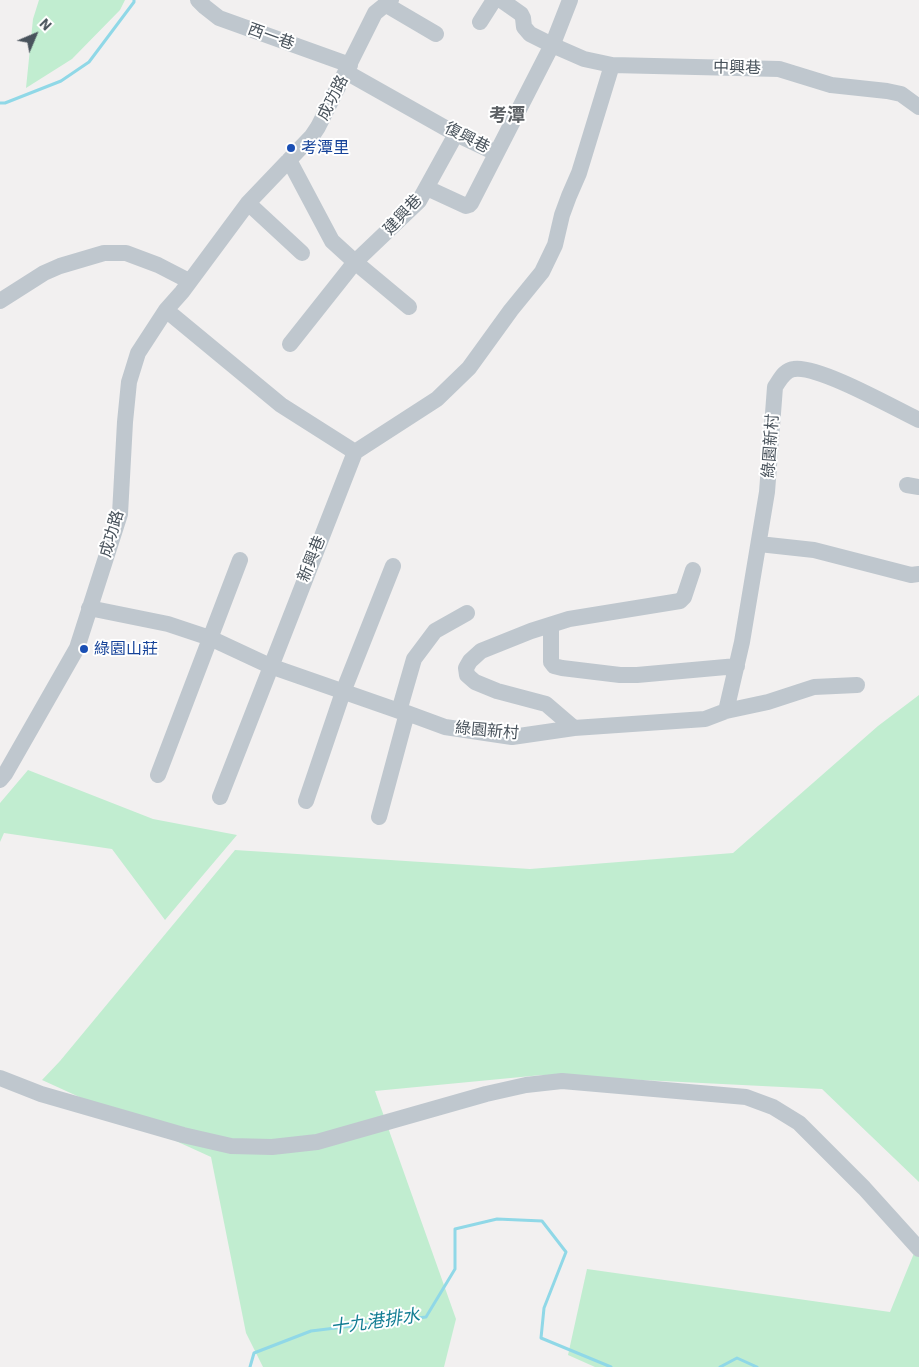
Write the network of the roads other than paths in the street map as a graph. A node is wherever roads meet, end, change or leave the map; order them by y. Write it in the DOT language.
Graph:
graph roads {
  1 [pos="198,0"];
  2 [pos="494,0"];
  3 [pos="501,0"];
  4 [pos="569,0"];
  5 [pos="388,2"];
  6 [pos="480,22"];
  7 [pos="436,34"];
  8 [pos="552,45"];
  9 [pos="612,65"];
  10 [pos="348,68"];
  11 [pos="919,107"];
  12 [pos="456,134"];
  13 [pos="496,153"];
  14 [pos="289,160"];
  15 [pos="427,188"];
  16 [pos="248,202"];
  17 [pos="302,253"];
  18 [pos="354,262"];
  19 [pos="189,281"];
  20 [pos="0,301"];
  21 [pos="409,307"];
  22 [pos="166,310"];
  23 [pos="290,344"];
  24 [pos="919,420"];
  25 [pos="355,452"];
  26 [pos="759,544"];
  27 [pos="240,560"];
  28 [pos="393,566"];
  29 [pos="693,570"];
  30 [pos="919,574"];
  31 [pos="89,608"];
  32 [pos="467,613"];
  33 [pos="551,624"];
  34 [pos="210,638"];
  35 [pos="270,666"];
  36 [pos="737,666"];
  37 [pos="857,685"];
  38 [pos="343,692"];
  39 [pos="726,711"];
  40 [pos="403,712"];
  41 [pos="574,728"];
  42 [pos="158,775"];
  43 [pos="0,780"];
  44 [pos="220,797"];
  45 [pos="306,801"];
  46 [pos="379,817"];
  47 [pos="0,1078"];
  48 [pos="919,1249"];
  1 -- 10 [label="street, 西一巷"];
  2 -- 6 [label="street"];
  3 -- 8 [label="street, 中興巷"];
  4 -- 8 [label="street"];
  5 -- 7 [label="street"];
  5 -- 10 [label="street, 成功路"];
  8 -- 9 [label="street, 中興巷"];
  8 -- 13 [label="street"];
  9 -- 11 [label="street, 中興巷"];
  9 -- 25 [label="street"];
  10 -- 12 [label="street, 復興巷"];
  10 -- 14 [label="street, 成功路"];
  12 -- 13 [label="street, 復興巷"];
  12 -- 15 [label="street, 建興巷"];
  13 -- 15 [label="street, 復興巷"];
  14 -- 16 [label="street, 成功路"];
  14 -- 18 [label="street"];
  15 -- 18 [label="street, 建興巷"];
  16 -- 17 [label="street"];
  16 -- 19 [label="street, 成功路"];
  18 -- 21 [label="street"];
  18 -- 23 [label="street, 建興巷"];
  19 -- 20 [label="street"];
  19 -- 22 [label="street, 成功路"];
  22 -- 25 [label="street"];
  22 -- 31 [label="street, 成功路"];
  24 -- 26 [label="street, 綠園新村"];
  25 -- 35 [label="street, 新興巷"];
  26 -- 30 [label="street"];
  26 -- 36 [label="street, 綠園新村"];
  27 -- 34 [label="street"];
  28 -- 38 [label="street"];
  29 -- 33 [label="street"];
  31 -- 34 [label="street"];
  31 -- 43 [label="street, 成功路"];
  32 -- 40 [label="street"];
  33 -- 36 [label="street"];
  33 -- 41 [label="street"];
  34 -- 35 [label="street"];
  34 -- 42 [label="street"];
  35 -- 38 [label="street"];
  35 -- 44 [label="street, 新興巷"];
  36 -- 39 [label="street, 綠園新村"];
  37 -- 39 [label="street, 綠園新村"];
  38 -- 40 [label="street, 綠園新村"];
  38 -- 45 [label="street"];
  39 -- 41 [label="street, 綠園新村"];
  40 -- 41 [label="street, 綠園新村"];
  40 -- 46 [label="street"];
  47 -- 48 [label="street"];
}
